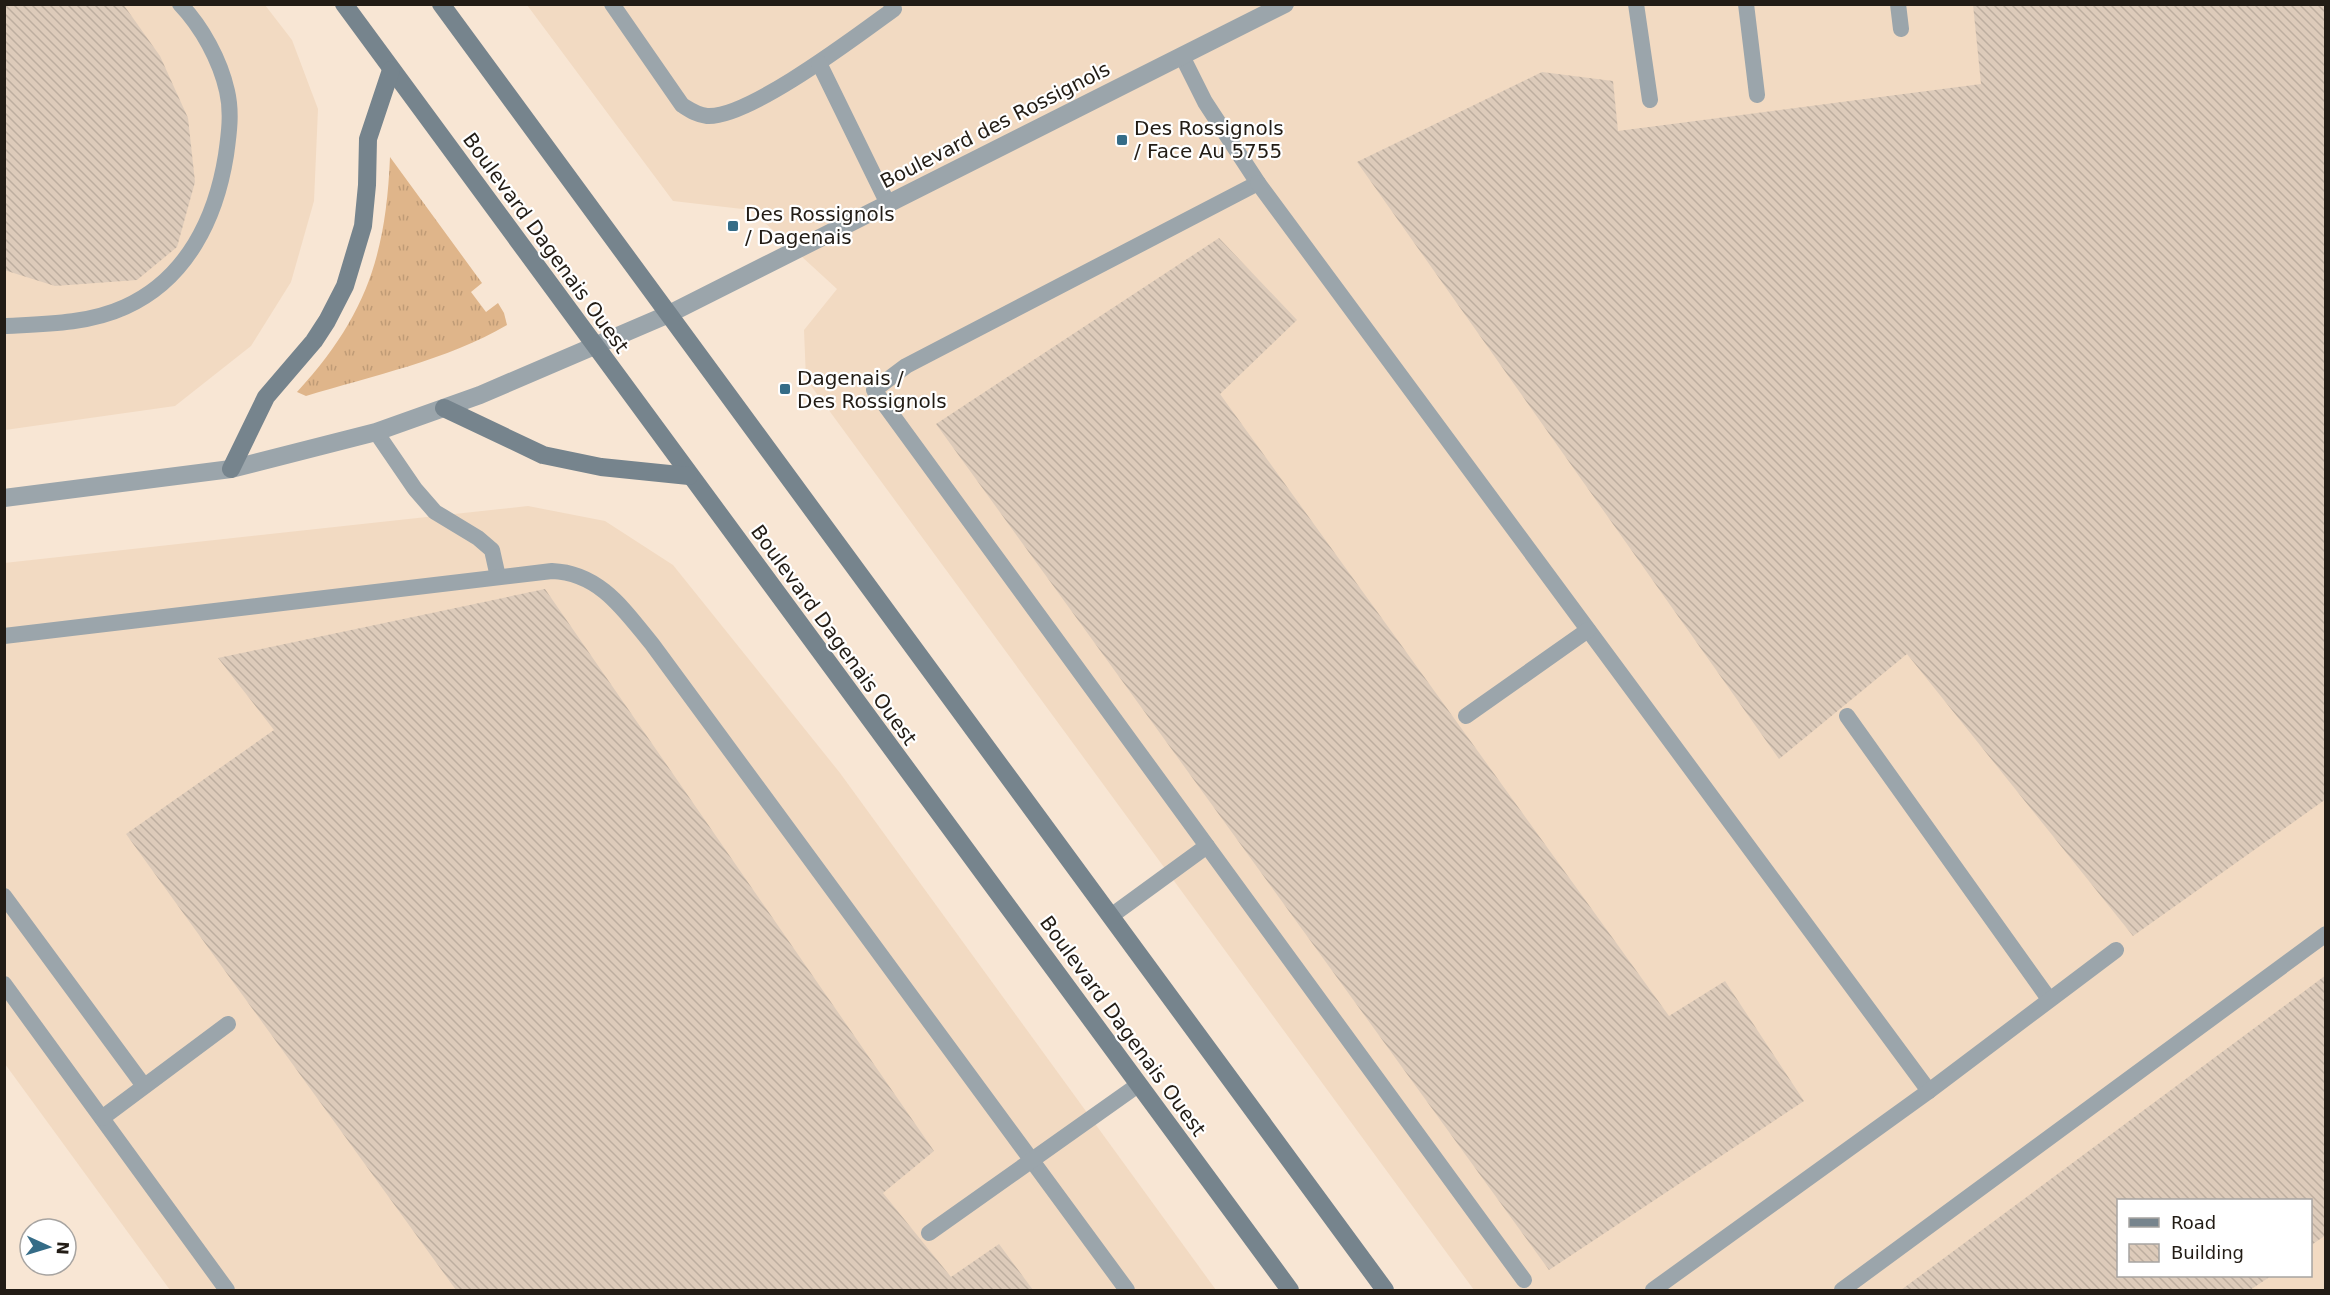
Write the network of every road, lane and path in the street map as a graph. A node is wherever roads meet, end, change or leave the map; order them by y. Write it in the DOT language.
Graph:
graph roads {
  1 [pos="180,4"];
  2 [pos="344,4"];
  3 [pos="441,4"];
  4 [pos="612,4"];
  5 [pos="891,4"];
  6 [pos="1285,4"];
  7 [pos="1636,4"];
  8 [pos="1746,4"];
  9 [pos="1898,4"];
  10 [pos="1901,29"];
  11 [pos="1182,56"];
  12 [pos="819,63"];
  13 [pos="391,70"];
  14 [pos="1757,95"];
  15 [pos="1650,100"];
  16 [pos="1258,183"];
  17 [pos="888,204"];
  18 [pos="669,314"];
  19 [pos="4,326"];
  20 [pos="594,346"];
  21 [pos="444,408"];
  22 [pos="376,432"];
  23 [pos="231,469"];
  24 [pos="689,476"];
  25 [pos="4,498"];
  26 [pos="498,577"];
  27 [pos="1588,630"];
  28 [pos="4,636"];
  29 [pos="1466,716"];
  30 [pos="1847,716"];
  31 [pos="1207,846"];
  32 [pos="4,896"];
  33 [pos="1111,916"];
  34 [pos="2325,934"];
  35 [pos="2116,950"];
  36 [pos="4,984"];
  37 [pos="2049,999"];
  38 [pos="228,1024"];
  39 [pos="1138,1085"];
  40 [pos="144,1086"];
  41 [pos="1929,1091"];
  42 [pos="102,1118"];
  43 [pos="1031,1161"];
  44 [pos="929,1233"];
  45 [pos="1524,1280"];
  46 [pos="227,1290"];
  47 [pos="1127,1290"];
  48 [pos="1290,1290"];
  49 [pos="1385,1290"];
  50 [pos="1653,1290"];
  51 [pos="1842,1290"];
  1 -- 19 [label="lane"];
  2 -- 13 [label="main road, Boulevard Dagenais Ouest"];
  3 -- 18 [label="main road"];
  4 -- 12 [label="lane"];
  5 -- 12 [label="lane"];
  6 -- 11 [label="street, Boulevard des Rossignols"];
  7 -- 15 [label="lane"];
  8 -- 14 [label="lane"];
  9 -- 10 [label="lane"];
  11 -- 16 [label="lane"];
  11 -- 17 [label="street, Boulevard des Rossignols"];
  12 -- 17 [label="lane"];
  13 -- 20 [label="main road, Boulevard Dagenais Ouest"];
  13 -- 23 [label="main road"];
  16 -- 27 [label="lane"];
  16 -- 31 [label="lane"];
  17 -- 18 [label="street, Boulevard des Rossignols"];
  18 -- 20 [label="street, Boulevard des Rossignols"];
  18 -- 33 [label="main road"];
  20 -- 21 [label="street, Boulevard des Rossignols"];
  20 -- 24 [label="main road, Boulevard Dagenais Ouest"];
  21 -- 22 [label="street, Boulevard des Rossignols"];
  21 -- 24 [label="main road"];
  22 -- 23 [label="street, Boulevard des Rossignols"];
  22 -- 26 [label="lane"];
  23 -- 25 [label="street, Boulevard des Rossignols"];
  24 -- 39 [label="main road, Boulevard Dagenais Ouest"];
  26 -- 28 [label="lane"];
  26 -- 43 [label="lane"];
  27 -- 29 [label="lane"];
  27 -- 41 [label="lane"];
  30 -- 37 [label="lane"];
  31 -- 33 [label="lane"];
  31 -- 45 [label="lane"];
  32 -- 40 [label="lane"];
  33 -- 49 [label="main road"];
  34 -- 51 [label="lane"];
  35 -- 37 [label="lane"];
  36 -- 42 [label="lane"];
  37 -- 41 [label="lane"];
  38 -- 40 [label="lane"];
  39 -- 43 [label="lane"];
  39 -- 48 [label="main road, Boulevard Dagenais Ouest"];
  40 -- 42 [label="lane"];
  41 -- 50 [label="lane"];
  42 -- 46 [label="lane"];
  43 -- 44 [label="lane"];
  43 -- 47 [label="lane"];
}
